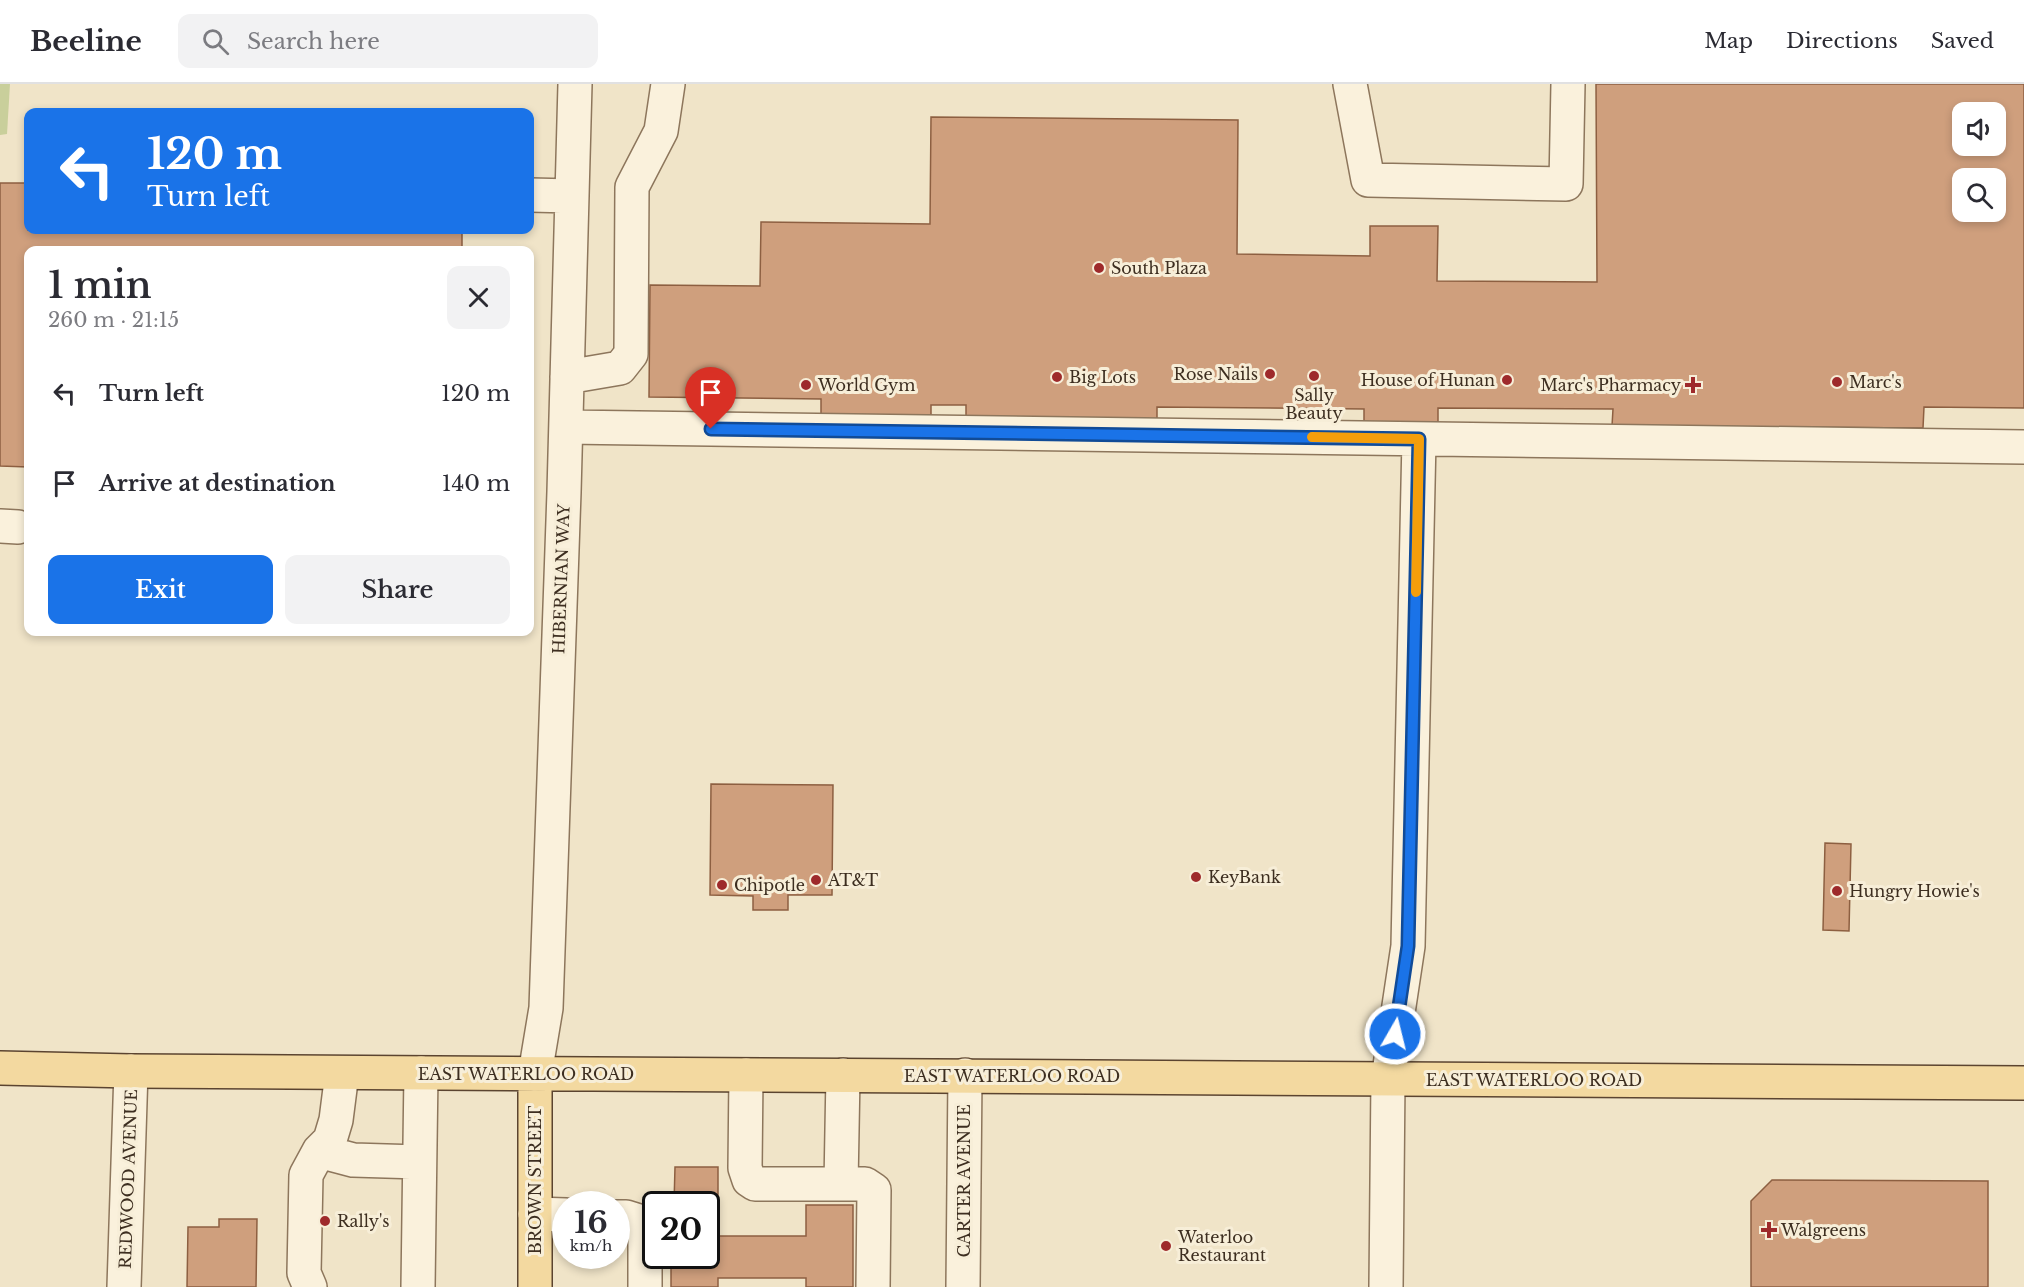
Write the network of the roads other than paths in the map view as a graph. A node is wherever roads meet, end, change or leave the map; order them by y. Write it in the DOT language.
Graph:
graph roads {
  1 [pos="575,84"];
  2 [pos="669,84"];
  3 [pos="1350,84"];
  4 [pos="1568,84"];
  5 [pos="534,195"];
  6 [pos="572,196"];
  7 [pos="567,377"];
  8 [pos="566,427"];
  9 [pos="1419,439"];
  10 [pos="2024,447"];
  11 [pos="0,1068"];
  12 [pos="131,1071"];
  13 [pos="342,1073"];
  14 [pos="421,1073"];
  15 [pos="535,1074"];
  16 [pos="746,1075"];
  17 [pos="843,1075"];
  18 [pos="965,1076"];
  19 [pos="1388,1079"];
  20 [pos="2024,1083"];
  21 [pos="319,1151"];
  22 [pos="419,1162"];
  23 [pos="841,1184"];
  24 [pos="550,1214"];
  25 [pos="630,1218"];
  26 [pos="124,1287"];
  27 [pos="310,1287"];
  28 [pos="418,1287"];
  29 [pos="535,1287"];
  30 [pos="645,1287"];
  31 [pos="873,1287"];
  32 [pos="963,1287"];
  33 [pos="1386,1287"];
  1 -- 6 [label="street, HIBERNIAN WAY"];
  2 -- 7 [label="street"];
  3 -- 4 [label="street"];
  5 -- 6 [label="street"];
  6 -- 7 [label="street, HIBERNIAN WAY"];
  7 -- 8 [label="street, HIBERNIAN WAY"];
  8 -- 9 [label="street"];
  8 -- 15 [label="street, HIBERNIAN WAY"];
  9 -- 10 [label="street"];
  9 -- 19 [label="street"];
  11 -- 12 [label="main road, EAST WATERLOO ROAD"];
  12 -- 13 [label="main road, EAST WATERLOO ROAD"];
  12 -- 26 [label="street, REDWOOD AVENUE"];
  13 -- 14 [label="main road, EAST WATERLOO ROAD"];
  13 -- 21 [label="street"];
  14 -- 15 [label="main road, EAST WATERLOO ROAD"];
  14 -- 22 [label="street"];
  15 -- 16 [label="main road, EAST WATERLOO ROAD"];
  15 -- 24 [label="main road, BROWN STREET"];
  16 -- 17 [label="main road, EAST WATERLOO ROAD"];
  16 -- 23 [label="street"];
  17 -- 18 [label="main road, EAST WATERLOO ROAD"];
  17 -- 23 [label="street"];
  18 -- 19 [label="main road, EAST WATERLOO ROAD"];
  18 -- 32 [label="street, CARTER AVENUE"];
  19 -- 20 [label="main road, EAST WATERLOO ROAD"];
  19 -- 33 [label="street"];
  21 -- 22 [label="street"];
  21 -- 27 [label="street"];
  22 -- 28 [label="street"];
  23 -- 31 [label="street"];
  24 -- 29 [label="main road, BROWN STREET"];
  25 -- 30 [label="street"];
}
